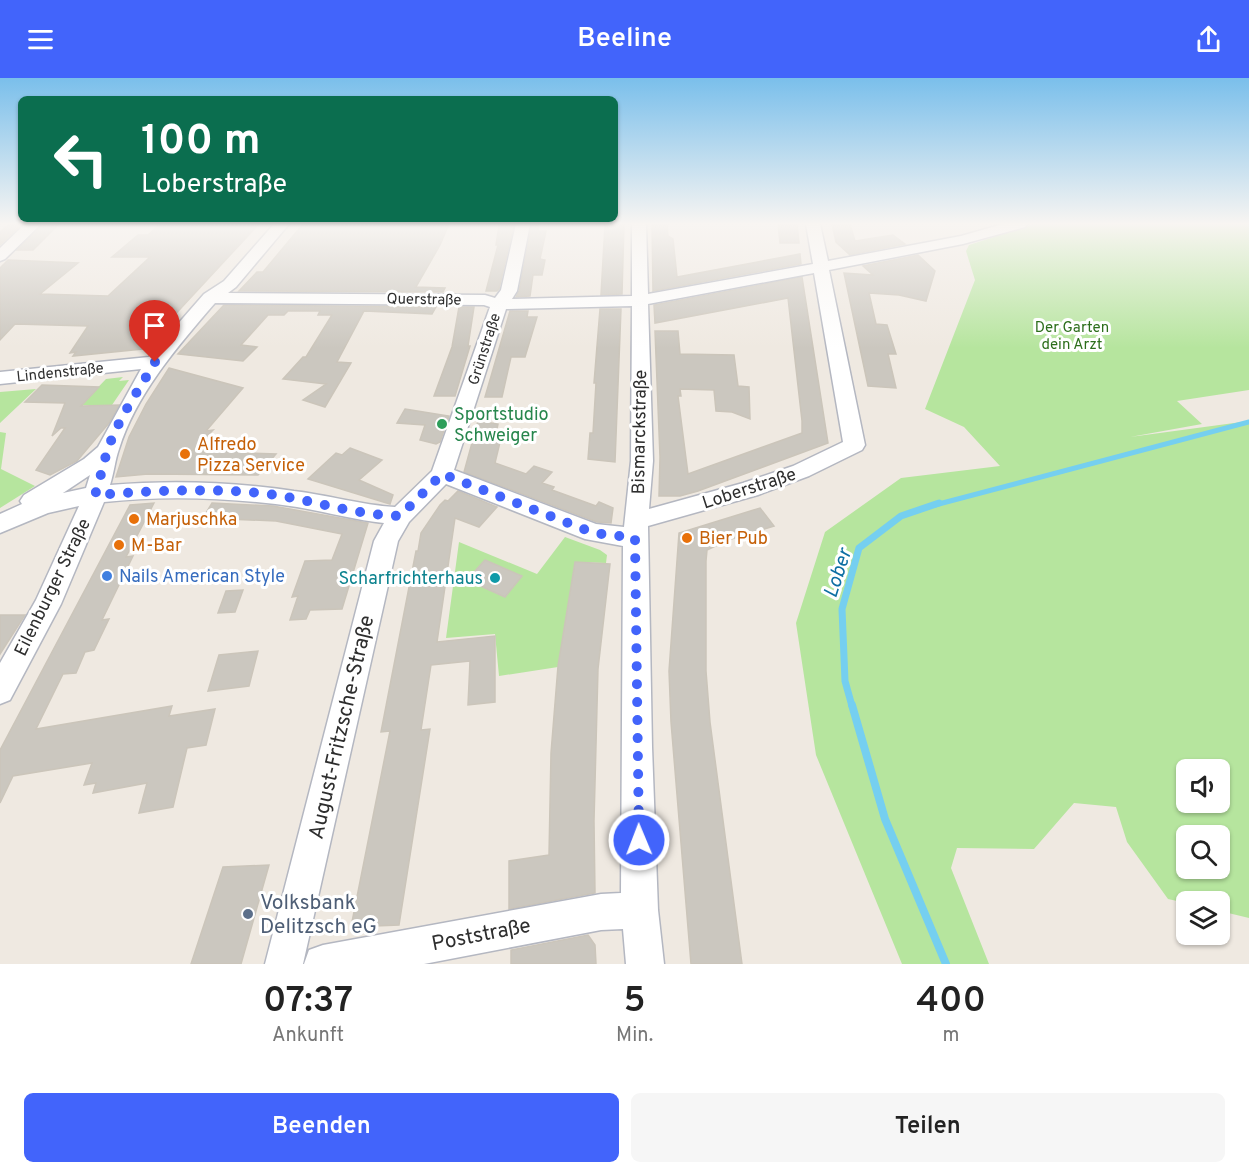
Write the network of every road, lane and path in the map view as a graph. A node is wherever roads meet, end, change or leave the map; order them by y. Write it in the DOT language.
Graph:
graph roads {
  1 [pos="235,265"];
  2 [pos="247,265"];
  3 [pos="514,265"];
  4 [pos="638,265"];
  5 [pos="824,265"];
  6 [pos="820,266"];
  7 [pos="210,298"];
  8 [pos="638,301"];
  9 [pos="499,304"];
  10 [pos="155,362"];
  11 [pos="0,378"];
  12 [pos="107,451"];
  13 [pos="442,474"];
  14 [pos="95,495"];
  15 [pos="400,516"];
  16 [pos="0,523"];
  17 [pos="635,529"];
  18 [pos="0,691"];
  19 [pos="640,910"];
  20 [pos="284,964"];
  21 [pos="323,964"];
  22 [pos="645,964"];
  1 -- 7 [label="street, Eilenburger Straße"];
  2 -- 7 [label="street, Eilenburger Straße"];
  3 -- 9 [label="street, Grünstraße"];
  4 -- 8 [label="street, Bismarckstraße"];
  5 -- 6 [label="street, Querstraße"];
  6 -- 8 [label="street, Querstraße"];
  6 -- 17 [label="street, Loberstraße"];
  7 -- 9 [label="street, Querstraße"];
  7 -- 10 [label="street, Eilenburger Straße"];
  8 -- 9 [label="street, Querstraße"];
  8 -- 17 [label="street, Bismarckstraße"];
  9 -- 13 [label="street, Grünstraße"];
  10 -- 11 [label="street, Lindenstraße"];
  10 -- 12 [label="street, Eilenburger Straße"];
  12 -- 14 [label="street, Eilenburger Straße"];
  12 -- 16 [label="street"];
  13 -- 15 [label="street, August-Fritzsche-Straße"];
  13 -- 17 [label="street, Loberstraße"];
  14 -- 15 [label="street"];
  14 -- 16 [label="street"];
  14 -- 18 [label="street, Eilenburger Straße"];
  15 -- 20 [label="street, August-Fritzsche-Straße"];
  17 -- 19 [label="street, Bismarckstraße"];
  19 -- 21 [label="street, Poststraße"];
  19 -- 22 [label="street, Bismarckstraße"];
}
